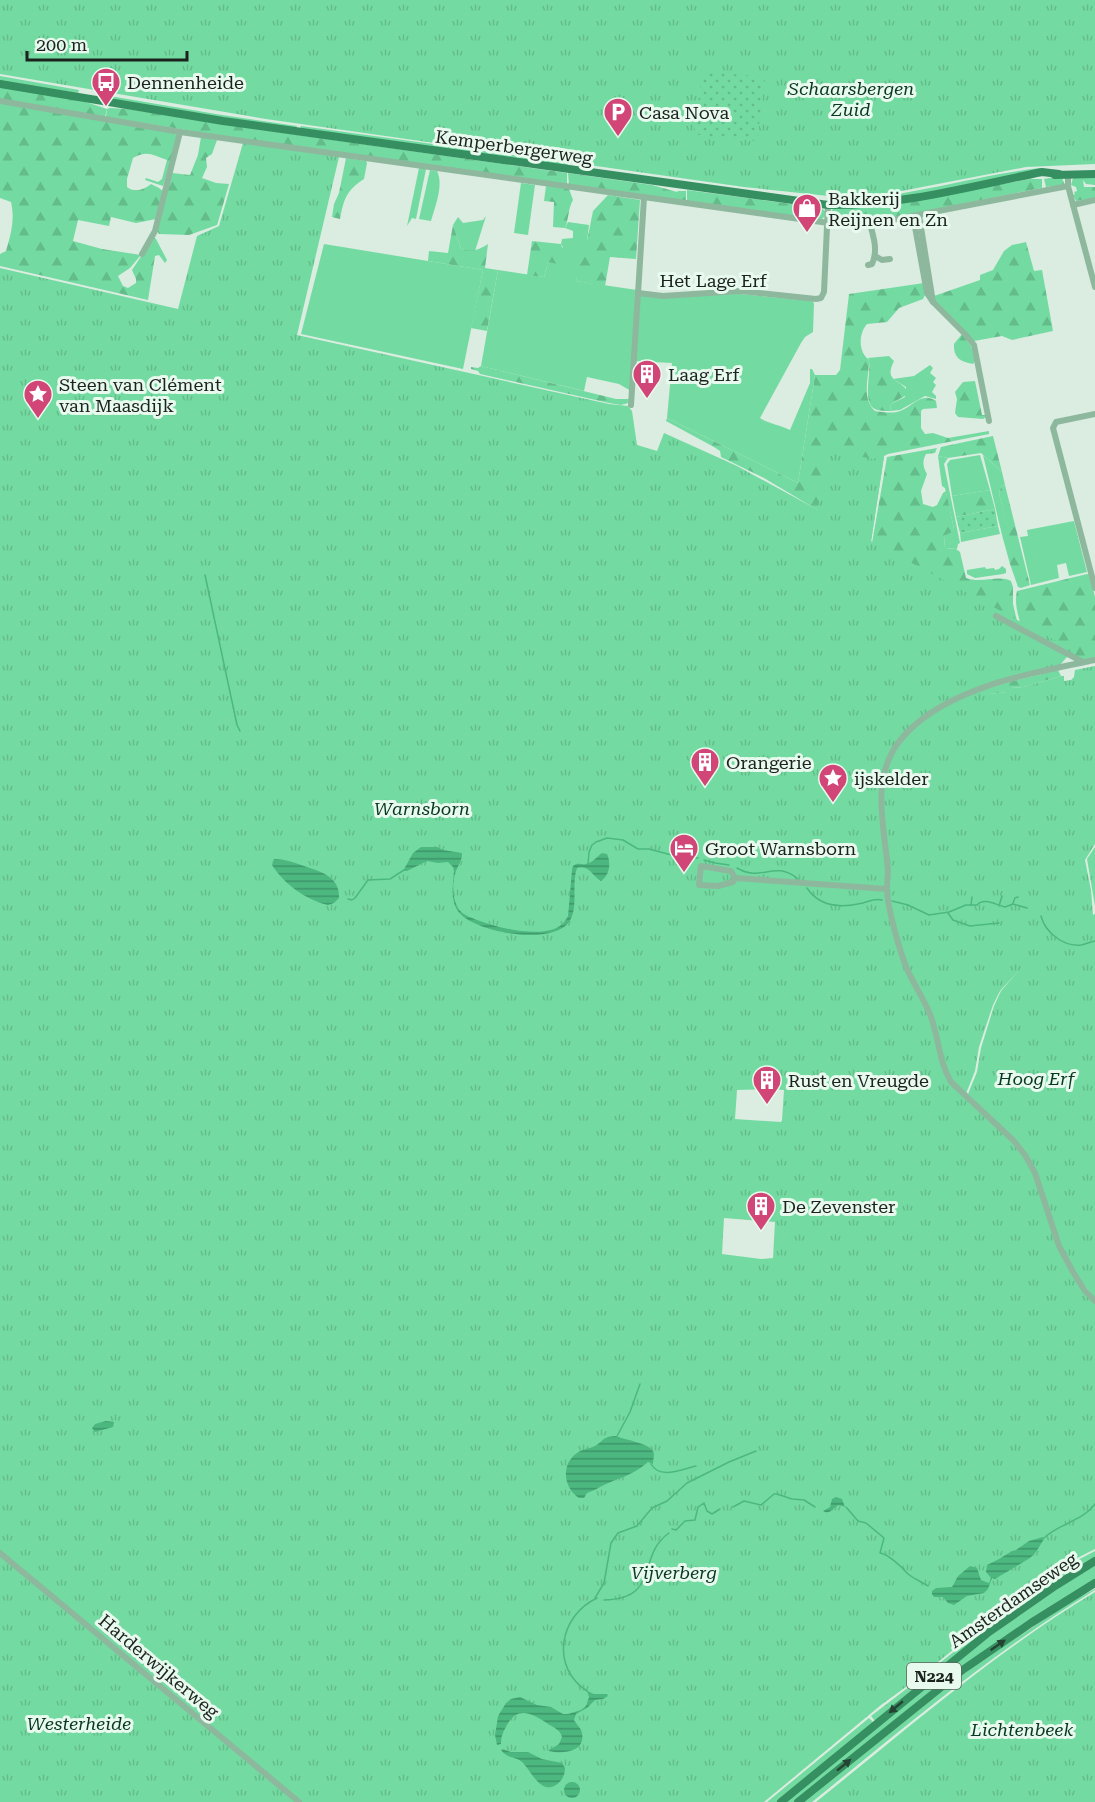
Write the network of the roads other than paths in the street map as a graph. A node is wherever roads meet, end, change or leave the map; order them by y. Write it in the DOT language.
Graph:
graph roads {
  1 [pos="0,84"];
  2 [pos="0,101"];
  3 [pos="180,132"];
  4 [pos="1063,174"];
  5 [pos="1095,174"];
  6 [pos="1068,186"];
  7 [pos="644,198"];
  8 [pos="1095,200"];
  9 [pos="1073,205"];
  10 [pos="828,206"];
  11 [pos="916,215"];
  12 [pos="827,223"];
  13 [pos="870,224"];
  14 [pos="142,254"];
  15 [pos="875,256"];
  16 [pos="890,259"];
  17 [pos="868,265"];
  18 [pos="1095,287"];
  19 [pos="638,293"];
  20 [pos="631,405"];
  21 [pos="1095,414"];
  22 [pos="989,421"];
  23 [pos="1095,588"];
  24 [pos="996,616"];
  25 [pos="1068,654"];
  26 [pos="1095,660"];
  27 [pos="1084,662"];
  28 [pos="1064,667"];
  29 [pos="735,878"];
  30 [pos="887,889"];
  31 [pos="1095,1301"];
  32 [pos="0,1553"];
  33 [pos="1095,1562"];
  34 [pos="1095,1583"];
  35 [pos="299,1802"];
  36 [pos="781,1802"];
  37 [pos="798,1802"];
  1 -- 10 [label="main road, Kemperbergerweg"];
  2 -- 3 [label="street, Kemperbergerweg"];
  3 -- 7 [label="street, Kemperbergerweg"];
  3 -- 14 [label="street"];
  4 -- 5 [label="main road, Kemperbergerweg"];
  4 -- 6 [label="street"];
  4 -- 10 [label="main road, Kemperbergerweg"];
  6 -- 9 [label="street"];
  6 -- 11 [label="street, Kemperbergerweg"];
  7 -- 12 [label="street, Kemperbergerweg"];
  7 -- 19 [label="street"];
  8 -- 9 [label="street"];
  9 -- 18 [label="street"];
  10 -- 12 [label="street"];
  11 -- 13 [label="street, Kemperbergerweg"];
  11 -- 22 [label="street"];
  12 -- 13 [label="street, Kemperbergerweg"];
  12 -- 19 [label="street, Het Lage Erf"];
  13 -- 15 [label="street"];
  15 -- 16 [label="street"];
  15 -- 17 [label="street"];
  19 -- 20 [label="street"];
  21 -- 23 [label="street"];
  24 -- 25 [label="street"];
  25 -- 27 [label="street"];
  25 -- 28 [label="street"];
  26 -- 27 [label="street"];
  27 -- 28 [label="street"];
  28 -- 30 [label="street"];
  29 -- 29 [label="street"];
  29 -- 30 [label="street"];
  30 -- 31 [label="street"];
  32 -- 35 [label="street, Harderwijkerweg"];
  33 -- 36 [label="main road, Amsterdamseweg / N224, one-way"];
  37 -- 34 [label="main road, Amsterdamseweg / N224, one-way"];
}
